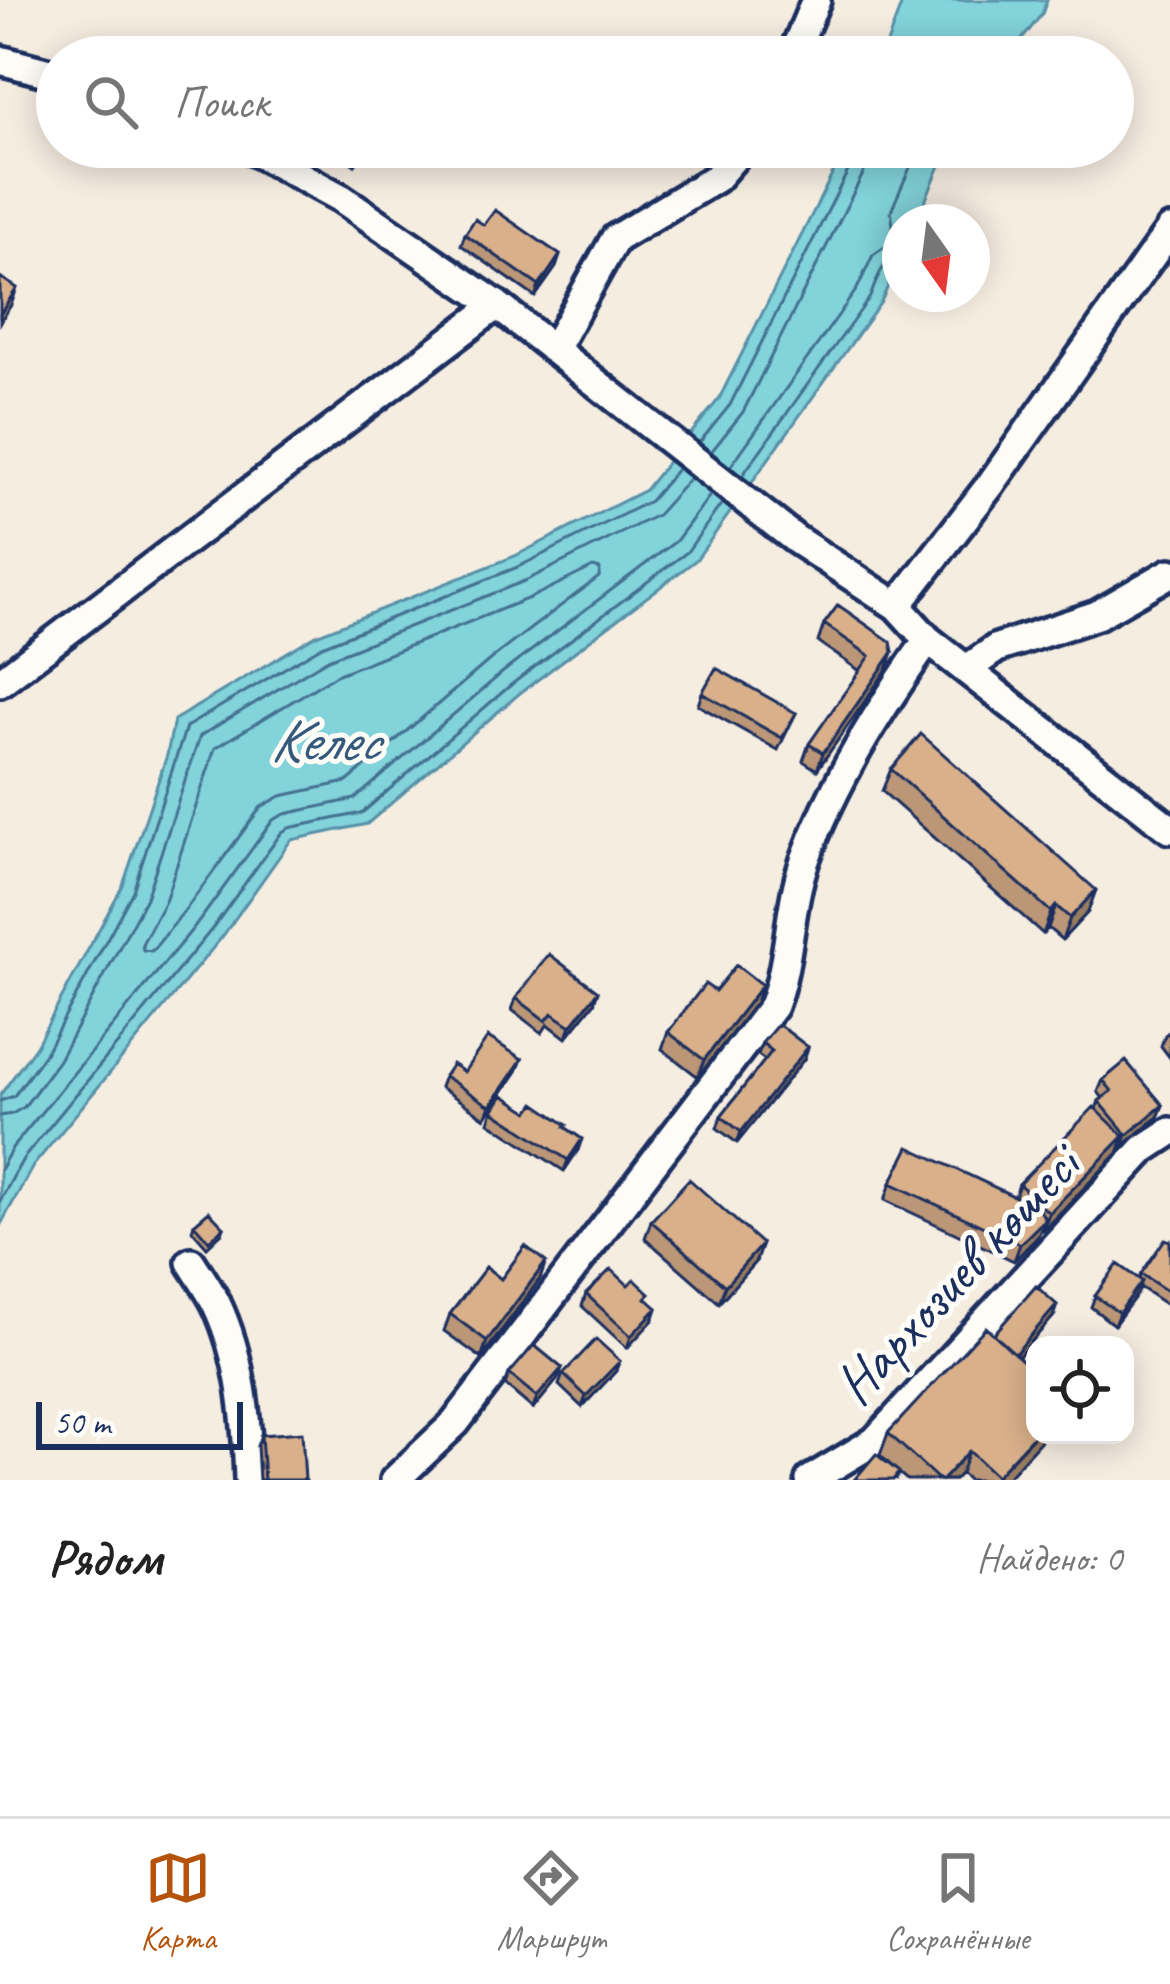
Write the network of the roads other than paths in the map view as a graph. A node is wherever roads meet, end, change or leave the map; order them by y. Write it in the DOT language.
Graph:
graph roads {
  1 [pos="816,0"];
  2 [pos="801,36"];
  3 [pos="0,59"];
  4 [pos="36,69"];
  5 [pos="286,168"];
  6 [pos="725,168"];
  7 [pos="1170,230"];
  8 [pos="497,305"];
  9 [pos="554,349"];
  10 [pos="1170,573"];
  11 [pos="897,606"];
  12 [pos="928,640"];
  13 [pos="967,669"];
  14 [pos="0,682"];
  15 [pos="1170,829"];
  16 [pos="1170,1132"];
  17 [pos="191,1262"];
  18 [pos="249,1480"];
  19 [pos="394,1480"];
  20 [pos="810,1480"];
  1 -- 2 [label="street"];
  3 -- 4 [label="street"];
  5 -- 8 [label="street"];
  6 -- 9 [label="street"];
  7 -- 11 [label="street"];
  8 -- 9 [label="street"];
  8 -- 14 [label="street"];
  9 -- 11 [label="street"];
  10 -- 13 [label="street"];
  11 -- 12 [label="street"];
  12 -- 13 [label="street"];
  12 -- 19 [label="street"];
  13 -- 15 [label="street"];
  16 -- 20 [label="street, Нархозиев көшесі"];
  17 -- 18 [label="street"];
}
